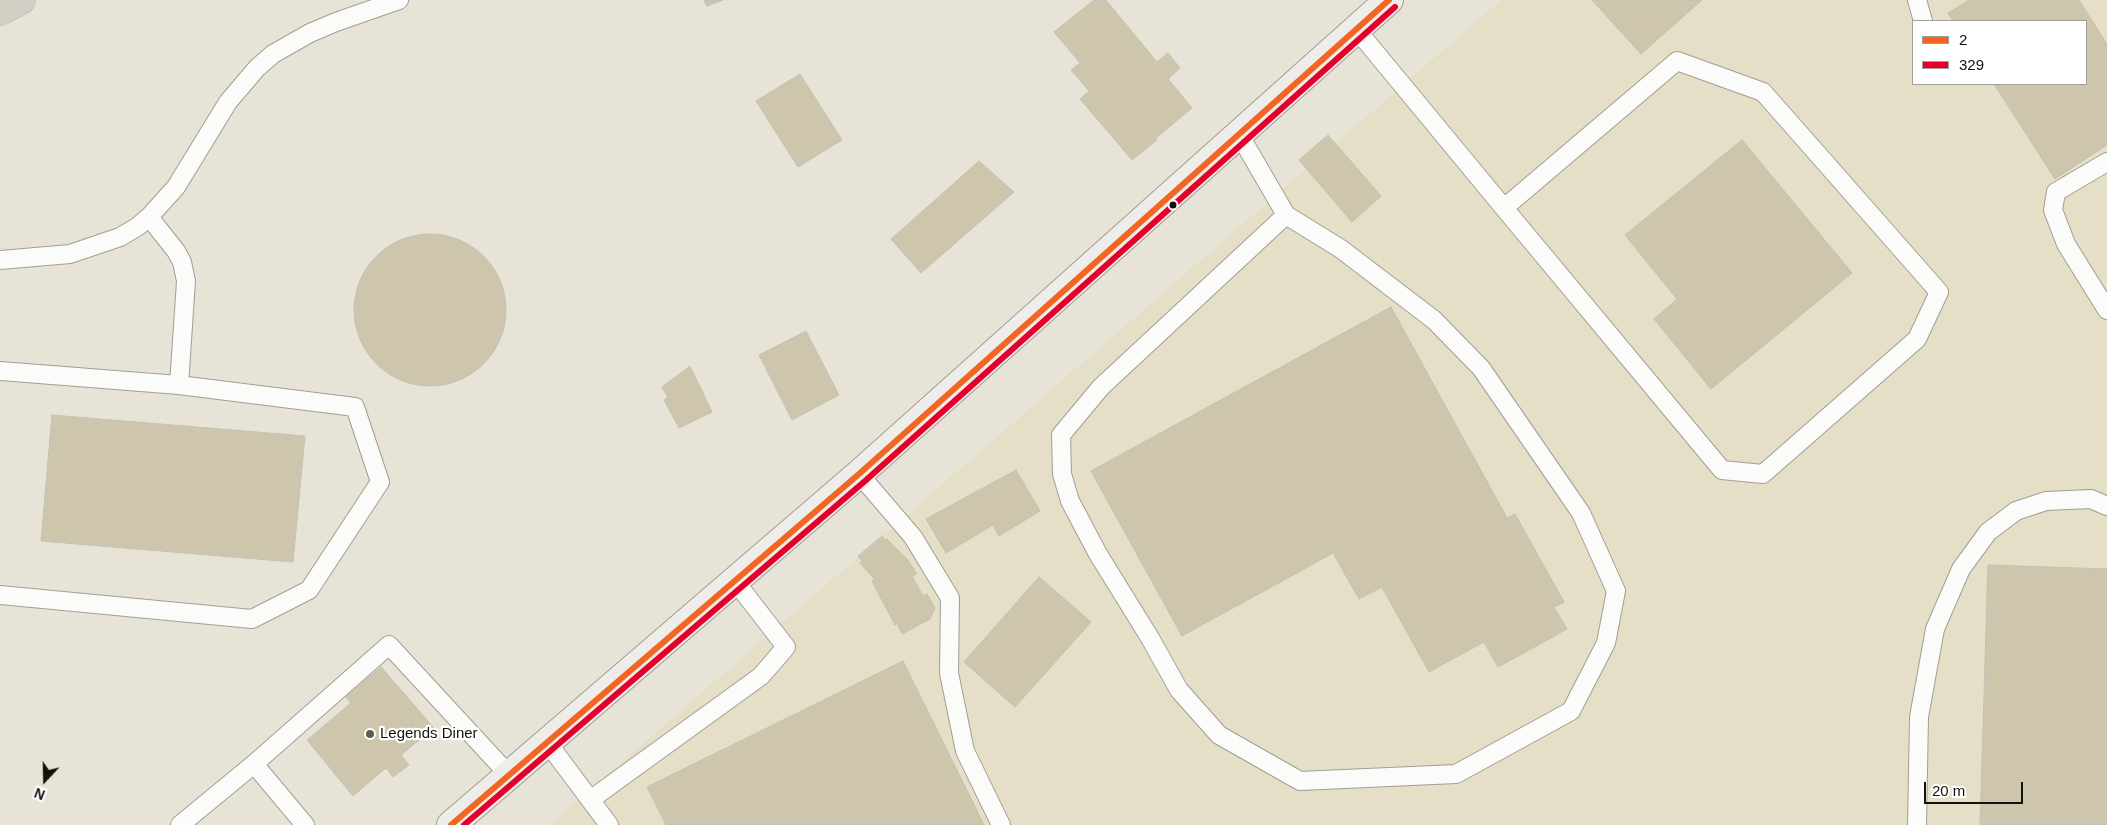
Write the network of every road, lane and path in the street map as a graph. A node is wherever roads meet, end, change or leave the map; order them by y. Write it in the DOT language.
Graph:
graph roads {
  1 [pos="21,0"];
  2 [pos="399,0"];
  3 [pos="1362,0"];
  4 [pos="1390,0"];
  5 [pos="1917,0"];
  6 [pos="0,11"];
  7 [pos="1923,20"];
  8 [pos="1356,30"];
  9 [pos="1286,92"];
  10 [pos="1240,134"];
  11 [pos="2107,162"];
  12 [pos="1504,208"];
  13 [pos="1286,215"];
  14 [pos="149,217"];
  15 [pos="0,260"];
  16 [pos="2107,310"];
  17 [pos="0,371"];
  18 [pos="179,385"];
  19 [pos="859,474"];
  20 [pos="2107,506"];
  21 [pos="735,581"];
  22 [pos="0,595"];
  23 [pos="547,742"];
  24 [pos="254,764"];
  25 [pos="509,775"];
  26 [pos="590,800"];
  27 [pos="180,825"];
  28 [pos="305,825"];
  29 [pos="450,825"];
  30 [pos="609,825"];
  31 [pos="1001,825"];
  32 [pos="1917,825"];
  1 -- 6 [label="highway"];
  2 -- 14 [label="lane"];
  3 -- 9 [label="main road"];
  4 -- 8 [label="main road"];
  5 -- 7 [label="lane"];
  8 -- 9 [label="main road"];
  8 -- 12 [label="lane"];
  9 -- 10 [label="main road"];
  10 -- 13 [label="lane"];
  10 -- 19 [label="main road"];
  11 -- 16 [label="lane"];
  12 -- 12 [label="lane"];
  13 -- 13 [label="lane"];
  14 -- 15 [label="lane"];
  14 -- 18 [label="lane"];
  17 -- 18 [label="lane"];
  18 -- 22 [label="lane"];
  19 -- 21 [label="main road"];
  19 -- 31 [label="lane"];
  20 -- 32 [label="lane"];
  21 -- 23 [label="main road"];
  21 -- 26 [label="lane"];
  23 -- 25 [label="main road"];
  23 -- 26 [label="lane"];
  24 -- 25 [label="lane"];
  24 -- 27 [label="lane"];
  24 -- 28 [label="lane"];
  25 -- 29 [label="main road"];
  26 -- 30 [label="lane"];
}
